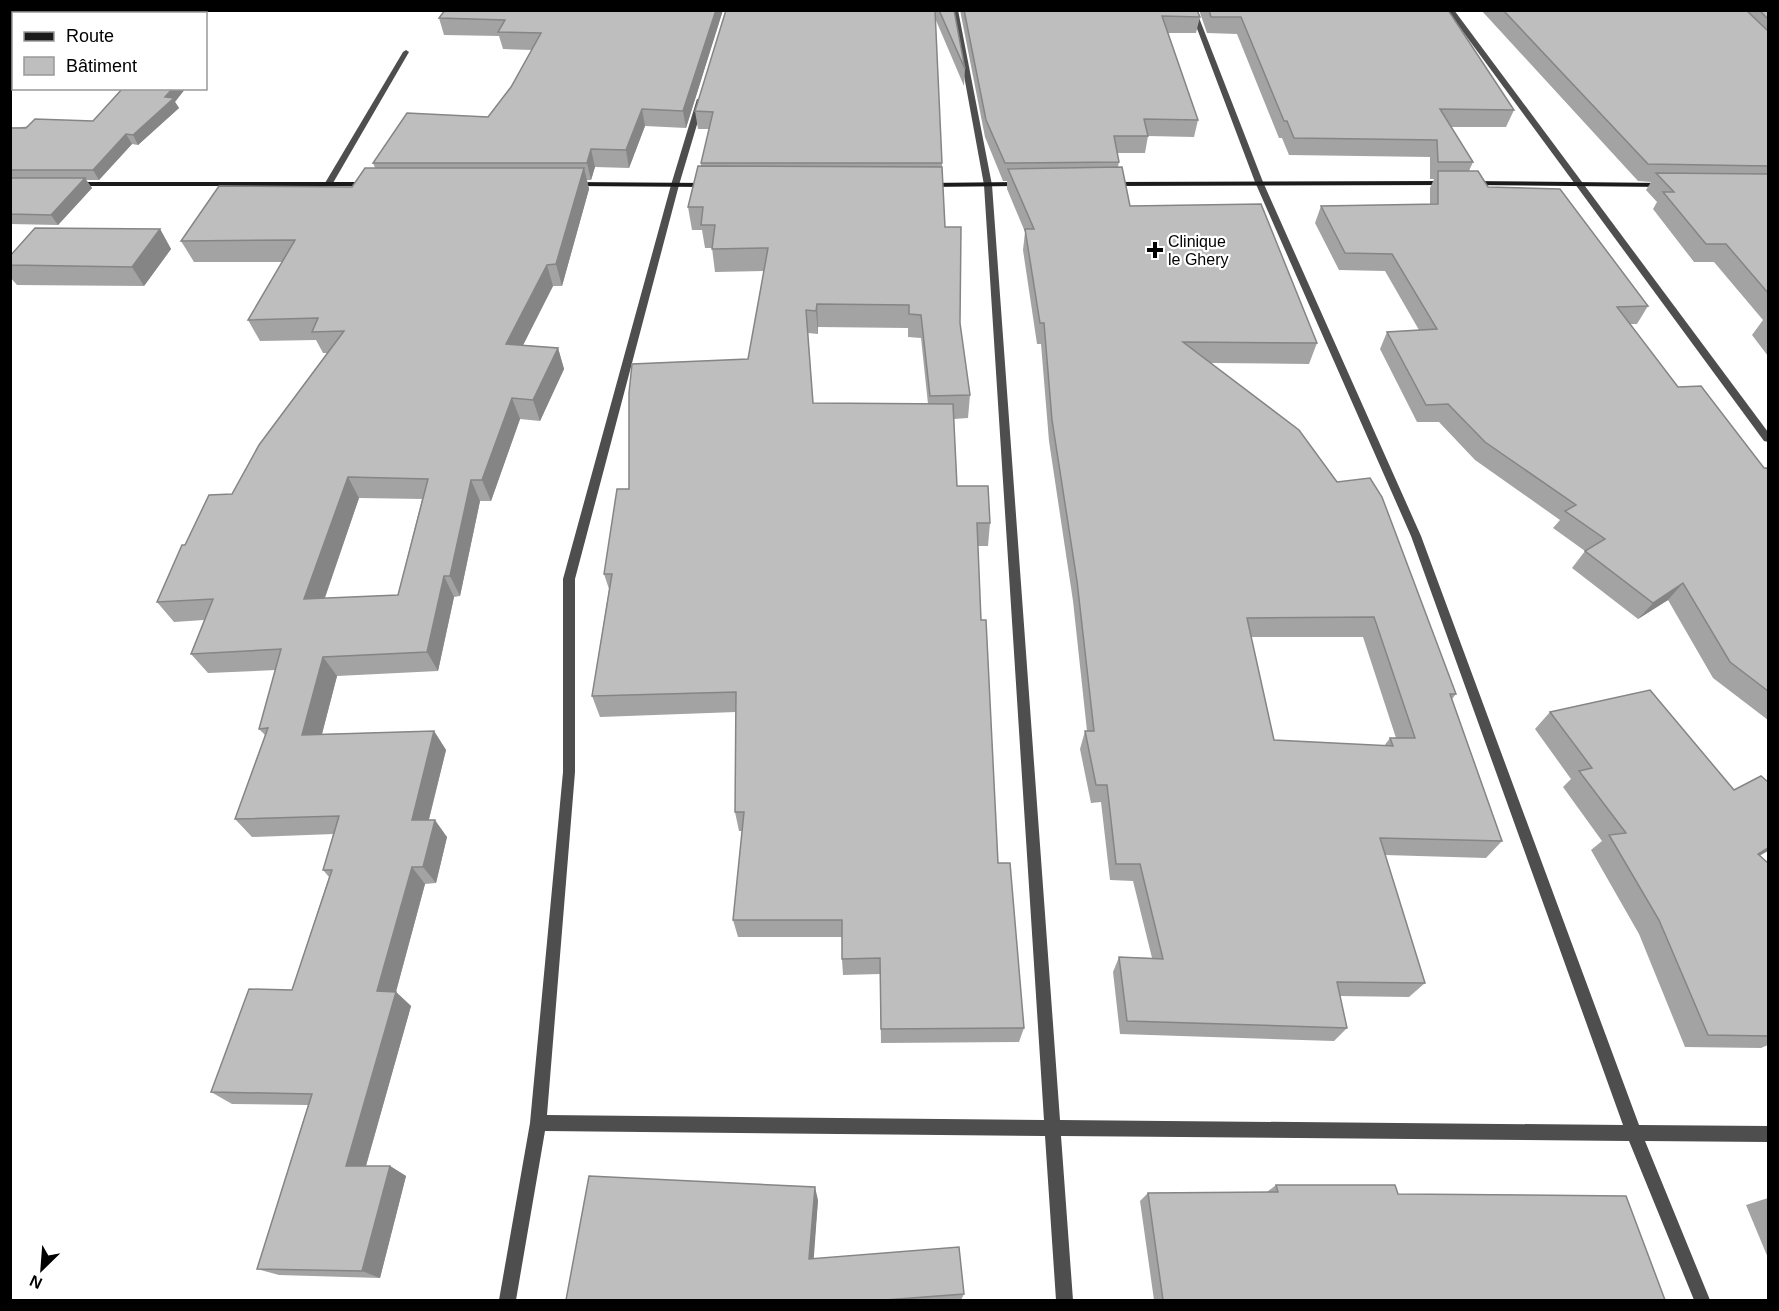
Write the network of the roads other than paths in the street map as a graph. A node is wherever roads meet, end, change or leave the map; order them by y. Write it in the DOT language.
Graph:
graph roads {
  1 [pos="955,10"];
  2 [pos="1193,10"];
  3 [pos="1450,10"];
  4 [pos="406,52"];
  5 [pos="704,87"];
  6 [pos="1259,182"];
  7 [pos="329,183"];
  8 [pos="69,184"];
  9 [pos="376,184"];
  10 [pos="567,184"];
  11 [pos="1036,184"];
  12 [pos="1094,184"];
  13 [pos="1579,184"];
  14 [pos="675,185"];
  15 [pos="721,185"];
  16 [pos="919,185"];
  17 [pos="988,185"];
  18 [pos="1674,186"];
  19 [pos="1768,439"];
  20 [pos="538,1123"];
  21 [pos="1051,1128"];
  22 [pos="1634,1133"];
  23 [pos="1768,1134"];
  24 [pos="507,1300"];
  25 [pos="1064,1300"];
  26 [pos="1702,1300"];
  1 -- 17 [label="street"];
  2 -- 6 [label="street"];
  3 -- 13 [label="street"];
  4 -- 7 [label="street"];
  5 -- 14 [label="street"];
  6 -- 12 [label="street"];
  6 -- 13 [label="street"];
  6 -- 22 [label="street"];
  7 -- 8 [label="street"];
  7 -- 9 [label="street"];
  10 -- 14 [label="street"];
  11 -- 17 [label="street"];
  13 -- 18 [label="street"];
  13 -- 19 [label="street"];
  14 -- 15 [label="street"];
  14 -- 20 [label="street"];
  16 -- 17 [label="street"];
  17 -- 21 [label="street"];
  20 -- 21 [label="street"];
  20 -- 24 [label="street"];
  21 -- 22 [label="street"];
  21 -- 25 [label="street"];
  22 -- 23 [label="street"];
  22 -- 26 [label="street"];
}
